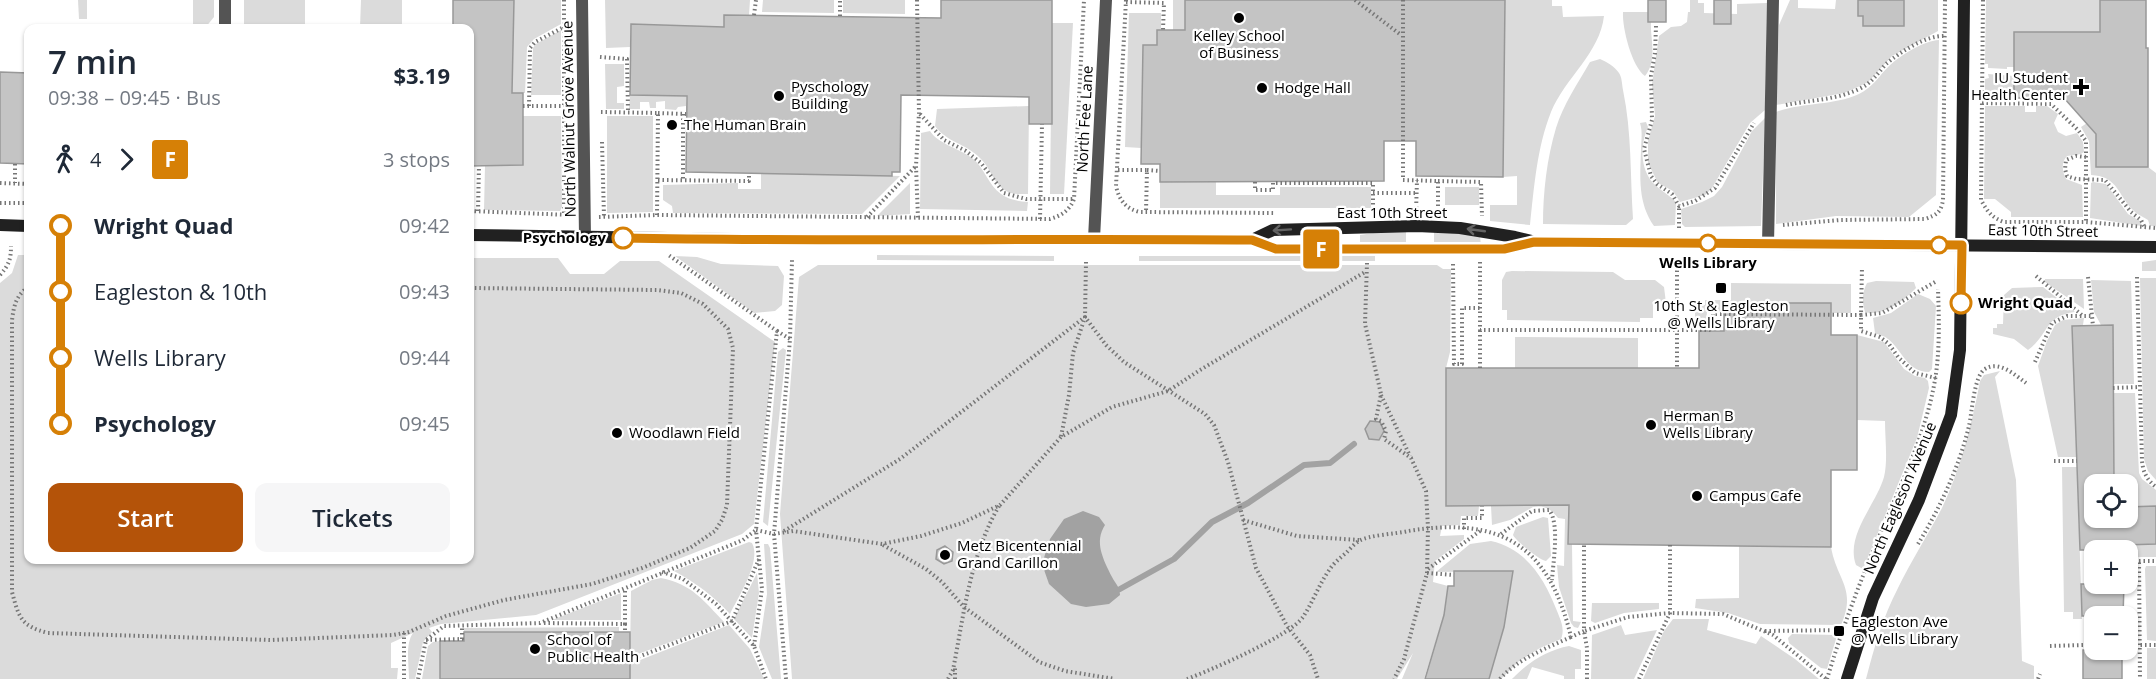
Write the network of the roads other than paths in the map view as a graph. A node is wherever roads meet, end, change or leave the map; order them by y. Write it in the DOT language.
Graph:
graph roads {
  1 [pos="225,0"];
  2 [pos="582,0"];
  3 [pos="1106,0"];
  4 [pos="1773,0"];
  5 [pos="1964,0"];
  6 [pos="225,24"];
  7 [pos="0,225"];
  8 [pos="24,226"];
  9 [pos="474,235"];
  10 [pos="585,238"];
  11 [pos="1094,239"];
  12 [pos="1252,240"];
  13 [pos="1534,242"];
  14 [pos="1768,244"];
  15 [pos="1962,245"];
  16 [pos="2156,247"];
  17 [pos="1846,679"];
  1 -- 6 [label="street"];
  2 -- 10 [label="street, North Walnut Grove Avenue"];
  3 -- 11 [label="street, North Fee Lane"];
  4 -- 14 [label="street"];
  5 -- 15 [label="street, North Eagleson Avenue"];
  7 -- 8 [label="street"];
  9 -- 10 [label="street, East 10th Street"];
  10 -- 11 [label="street, East 10th Street"];
  11 -- 12 [label="street, East 10th Street"];
  12 -- 13 [label="street, East 10th Street"];
  13 -- 12 [label="street, East 10th Street, one-way"];
  13 -- 14 [label="street, East 10th Street"];
  14 -- 15 [label="street, East 10th Street"];
  15 -- 16 [label="street, East 10th Street"];
  15 -- 17 [label="street, North Eagleson Avenue"];
}
